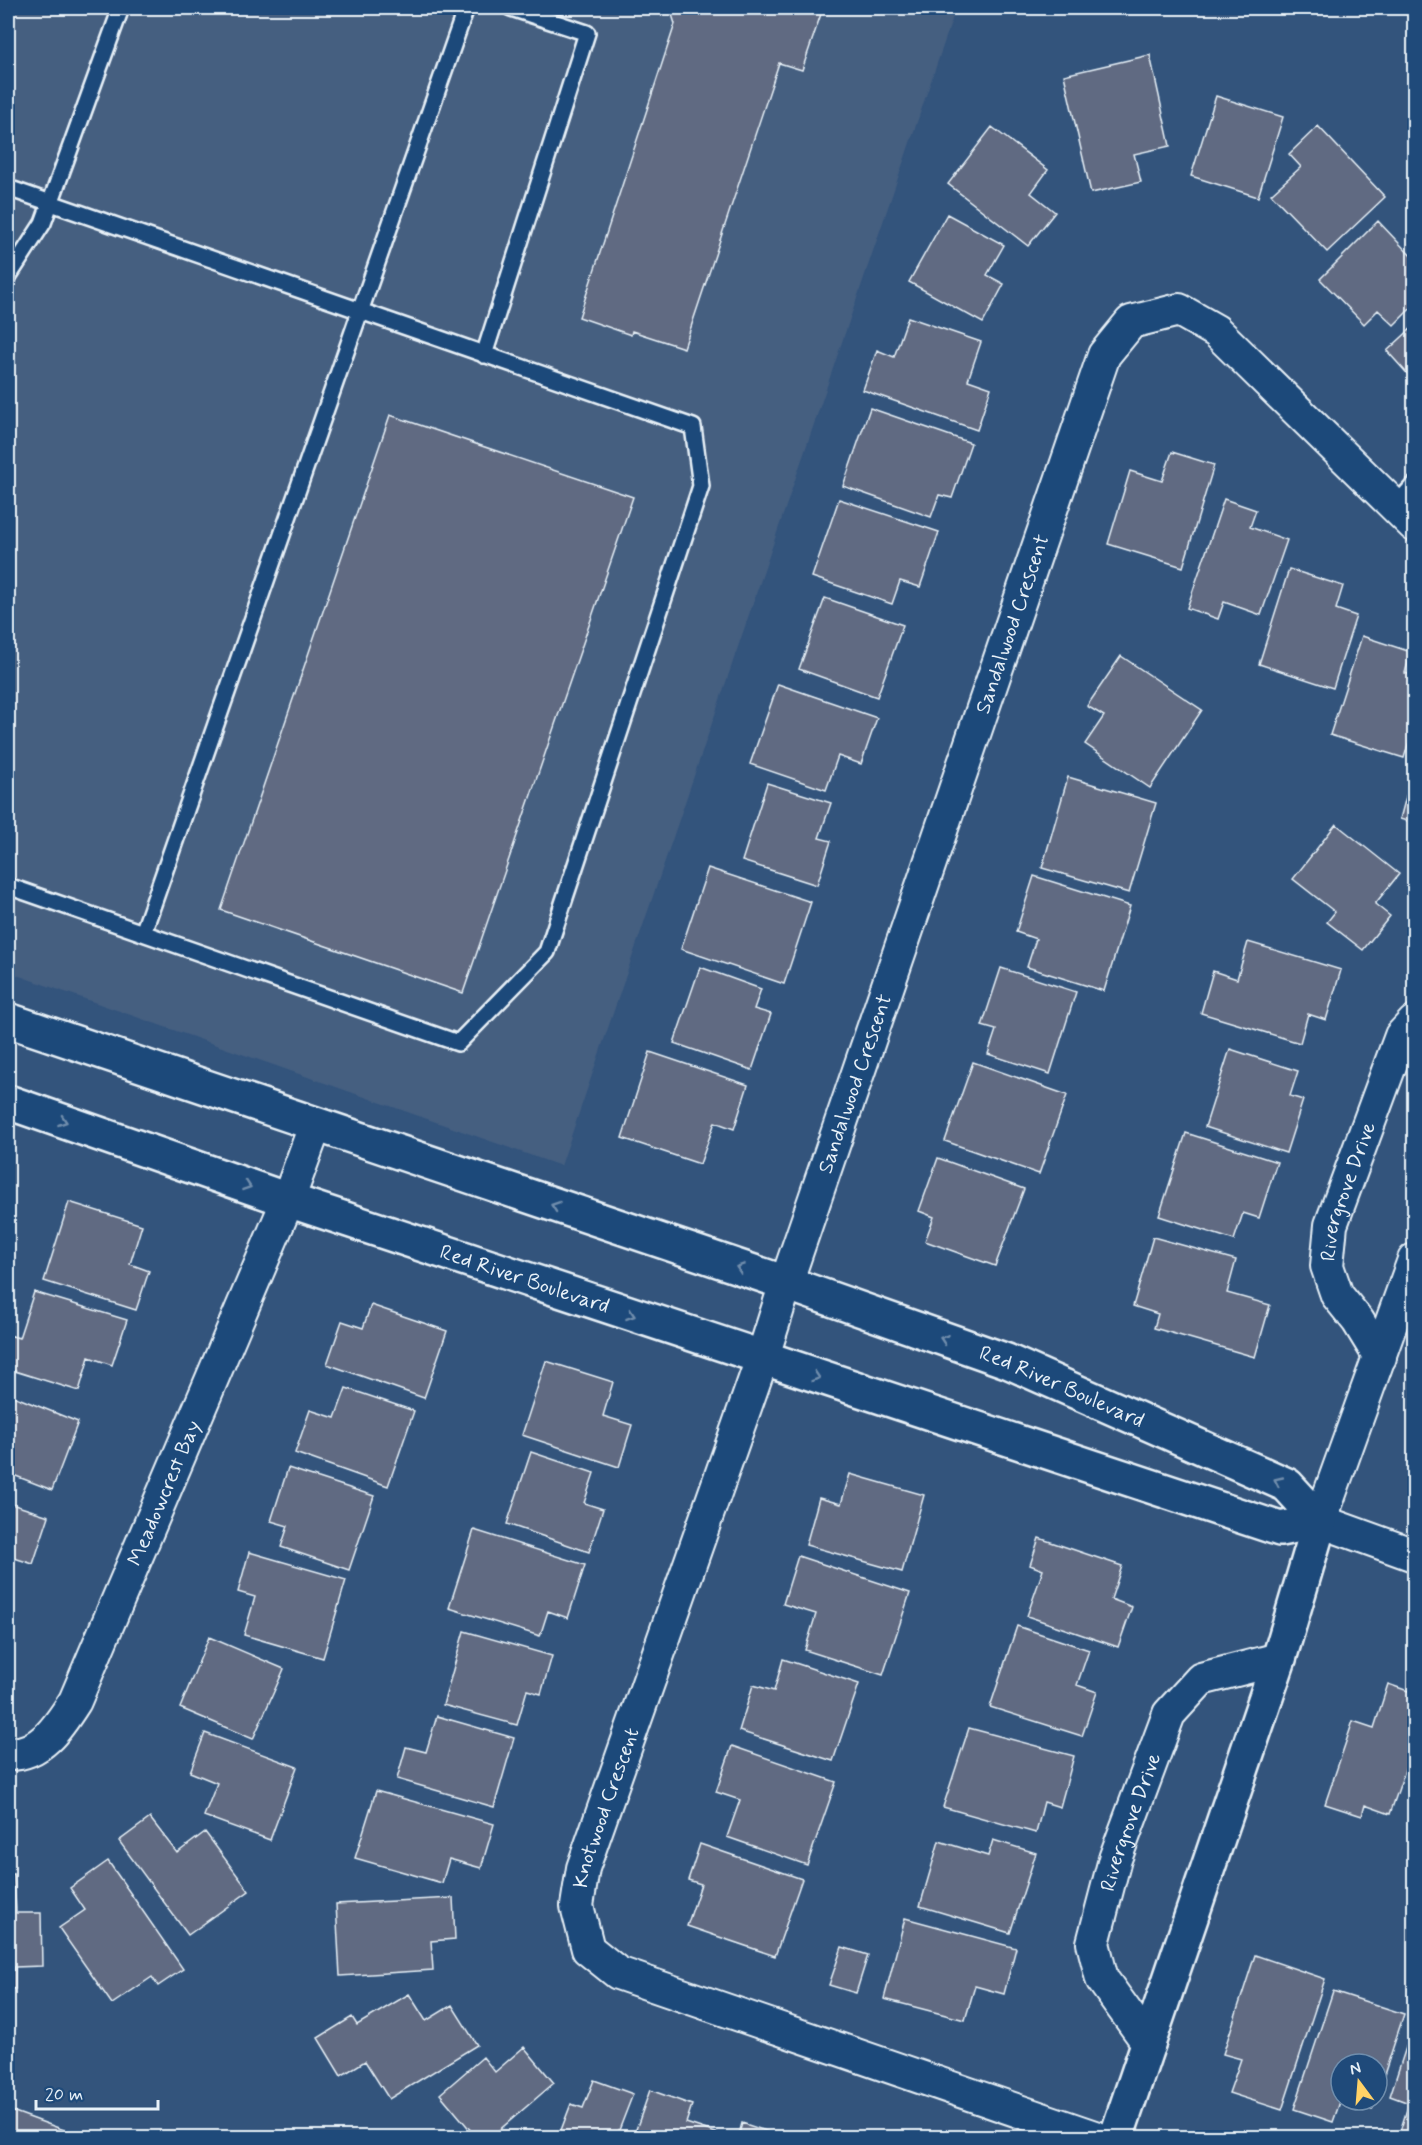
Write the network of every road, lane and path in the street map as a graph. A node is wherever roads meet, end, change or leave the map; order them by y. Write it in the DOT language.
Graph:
graph roads {
  1 [pos="121,8"];
  2 [pos="466,8"];
  3 [pos="511,8"];
  4 [pos="8,188"];
  5 [pos="50,203"];
  6 [pos="9,272"];
  7 [pos="359,311"];
  8 [pos="484,355"];
  9 [pos="1408,505"];
  10 [pos="8,886"];
  11 [pos="143,933"];
  12 [pos="8,1020"];
  13 [pos="1414,1022"];
  14 [pos="8,1102"];
  15 [pos="315,1126"];
  16 [pos="288,1200"];
  17 [pos="1414,1260"];
  18 [pos="786,1283"];
  19 [pos="1380,1357"];
  20 [pos="762,1359"];
  21 [pos="1320,1521"];
  22 [pos="1414,1555"];
  23 [pos="1279,1659"];
  24 [pos="8,1754"];
  25 [pos="1149,2044"];
  26 [pos="1097,2138"];
  27 [pos="1116,2138"];
  1 -- 5 [label="lane"];
  2 -- 7 [label="lane"];
  3 -- 8 [label="lane"];
  4 -- 5 [label="lane"];
  5 -- 6 [label="lane"];
  5 -- 7 [label="lane"];
  7 -- 8 [label="lane"];
  7 -- 11 [label="lane"];
  8 -- 11 [label="lane"];
  9 -- 18 [label="street, Sandalwood Crescent"];
  10 -- 11 [label="lane"];
  12 -- 15 [label="street, Red River Boulevard"];
  13 -- 19 [label="street, Rivergrove Drive"];
  14 -- 16 [label="street, Red River Boulevard, one-way"];
  15 -- 16 [label="street"];
  18 -- 15 [label="street, Red River Boulevard, one-way"];
  16 -- 20 [label="street, Red River Boulevard, one-way"];
  16 -- 24 [label="street, Meadowcrest Bay"];
  17 -- 19 [label="street"];
  18 -- 20 [label="street"];
  21 -- 18 [label="street, Red River Boulevard, one-way"];
  19 -- 21 [label="street"];
  20 -- 21 [label="street, Red River Boulevard, one-way"];
  20 -- 26 [label="street, Knotwood Crescent"];
  21 -- 22 [label="street, Red River Boulevard"];
  21 -- 23 [label="street"];
  23 -- 25 [label="street"];
  23 -- 25 [label="street, Rivergrove Drive"];
  25 -- 27 [label="street"];
}
